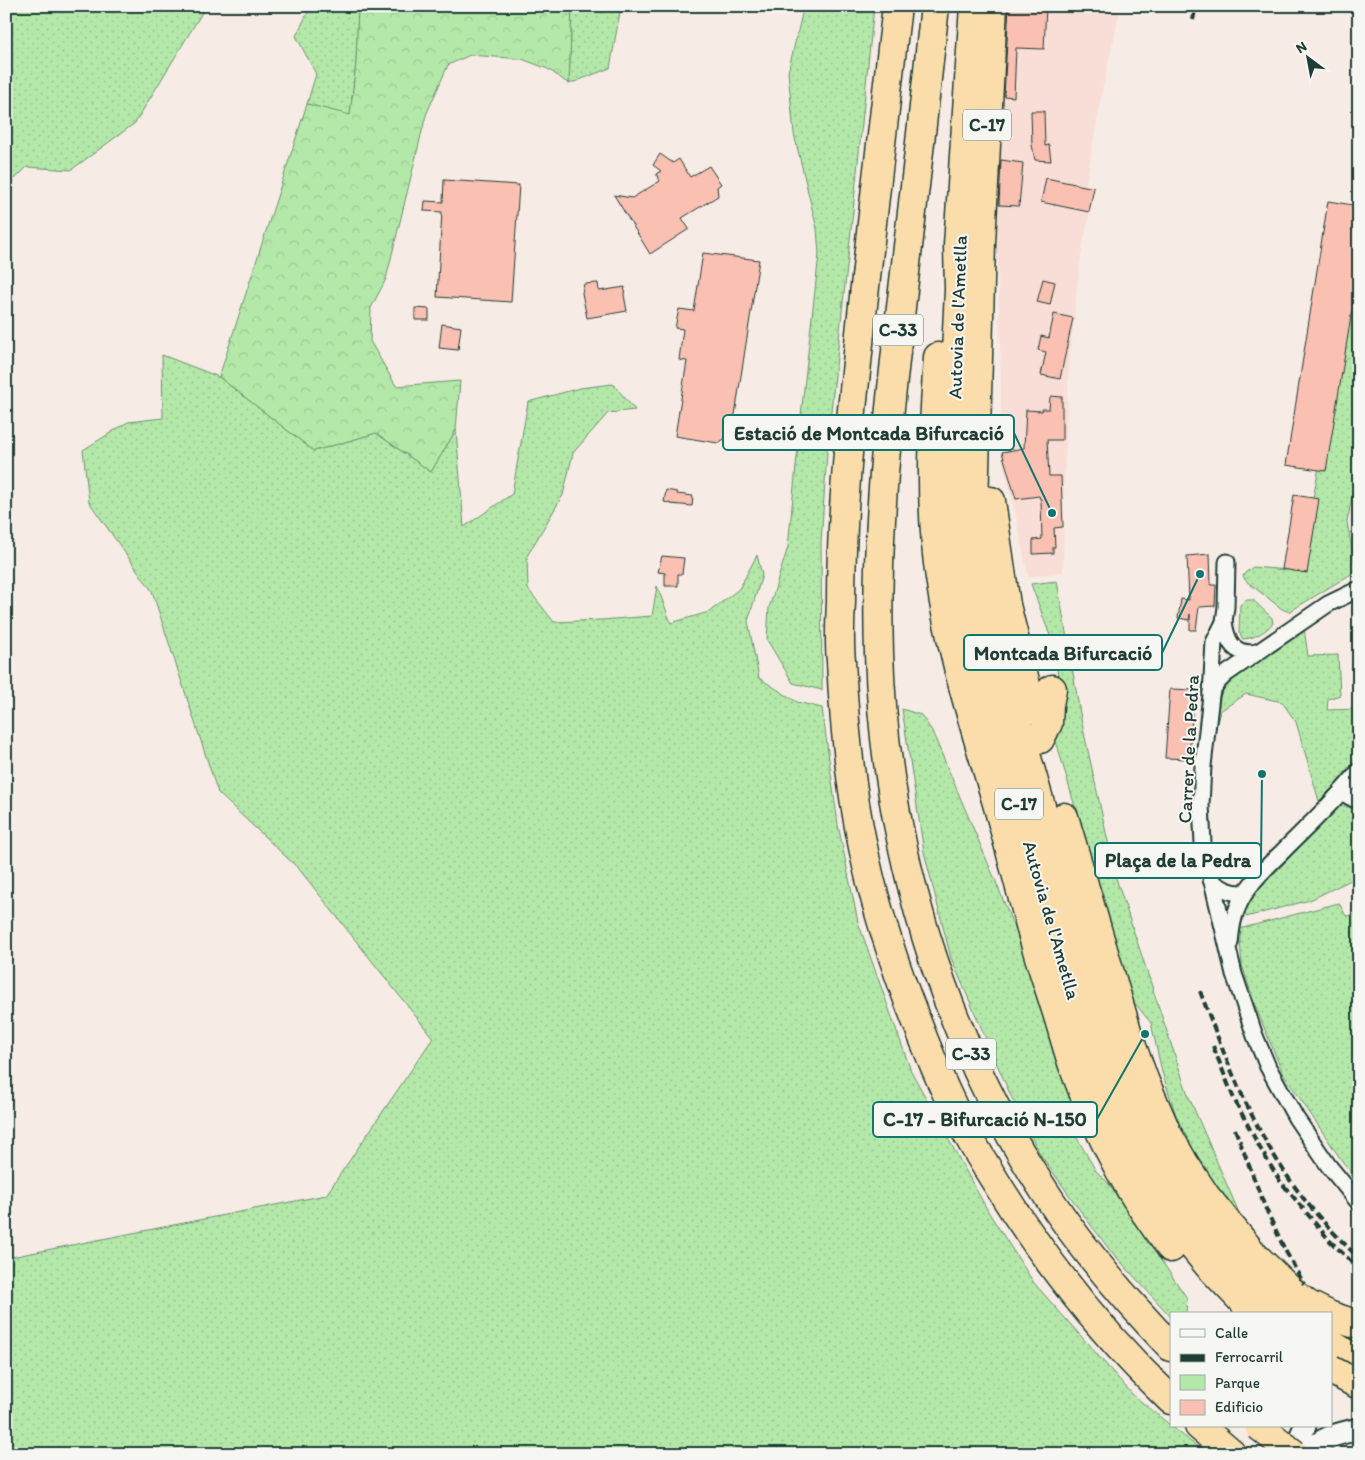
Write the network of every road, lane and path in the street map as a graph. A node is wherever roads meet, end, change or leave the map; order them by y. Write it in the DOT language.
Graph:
graph roads {
  1 [pos="897,6"];
  2 [pos="935,6"];
  3 [pos="974,6"];
  4 [pos="993,6"];
  5 [pos="977,432"];
  6 [pos="1227,562"];
  7 [pos="1359,589"];
  8 [pos="1224,622"];
  9 [pos="1257,652"];
  10 [pos="1210,694"];
  11 [pos="1359,772"];
  12 [pos="1341,792"];
  13 [pos="1359,802"];
  14 [pos="1211,880"];
  15 [pos="1245,894"];
  16 [pos="1218,911"];
  17 [pos="1233,920"];
  18 [pos="1228,952"];
  19 [pos="1359,1204"];
  20 [pos="1251,1309"];
  21 [pos="1274,1312"];
  22 [pos="1323,1312"];
  23 [pos="1332,1345"];
  24 [pos="1170,1346"];
  25 [pos="1359,1362"];
  26 [pos="1332,1371"];
  27 [pos="1359,1385"];
  28 [pos="1170,1399"];
  29 [pos="1332,1419"];
  30 [pos="1201,1428"];
  31 [pos="1261,1428"];
  32 [pos="1304,1428"];
  33 [pos="1359,1429"];
  34 [pos="1232,1454"];
  35 [pos="1293,1454"];
  36 [pos="1308,1454"];
  1 -- 28 [label="highway, C-33"];
  2 -- 24 [label="highway, C-33"];
  3 -- 20 [label="highway, Autovia de l'Ametlla / C-17"];
  4 -- 5 [label="highway, Autovia de l'Ametlla / C-17"];
  5 -- 20 [label="highway, Autovia de l'Ametlla / C-17"];
  5 -- 22 [label="highway"];
  6 -- 8 [label="street, Carrer de la Pedra"];
  7 -- 9 [label="street"];
  8 -- 9 [label="street, Carrer de la Pedra"];
  8 -- 10 [label="street, Carrer de la Pedra"];
  9 -- 10 [label="street"];
  10 -- 14 [label="street, Carrer de la Pedra"];
  11 -- 12 [label="street"];
  12 -- 13 [label="street"];
  12 -- 15 [label="street"];
  14 -- 15 [label="street"];
  14 -- 16 [label="street, Carrer de la Pedra"];
  15 -- 17 [label="street"];
  16 -- 17 [label="street"];
  16 -- 18 [label="street, Carrer de la Pedra"];
  17 -- 18 [label="street"];
  18 -- 19 [label="street, Carrer de la Pedra"];
  20 -- 21 [label="highway, C-17"];
  23 -- 25 [label="highway"];
  26 -- 27 [label="highway, bridge"];
  29 -- 33 [label="main road"];
  30 -- 34 [label="highway"];
  31 -- 35 [label="highway, bridge"];
  32 -- 35 [label="main road"];
  33 -- 36 [label="main road"];
}
